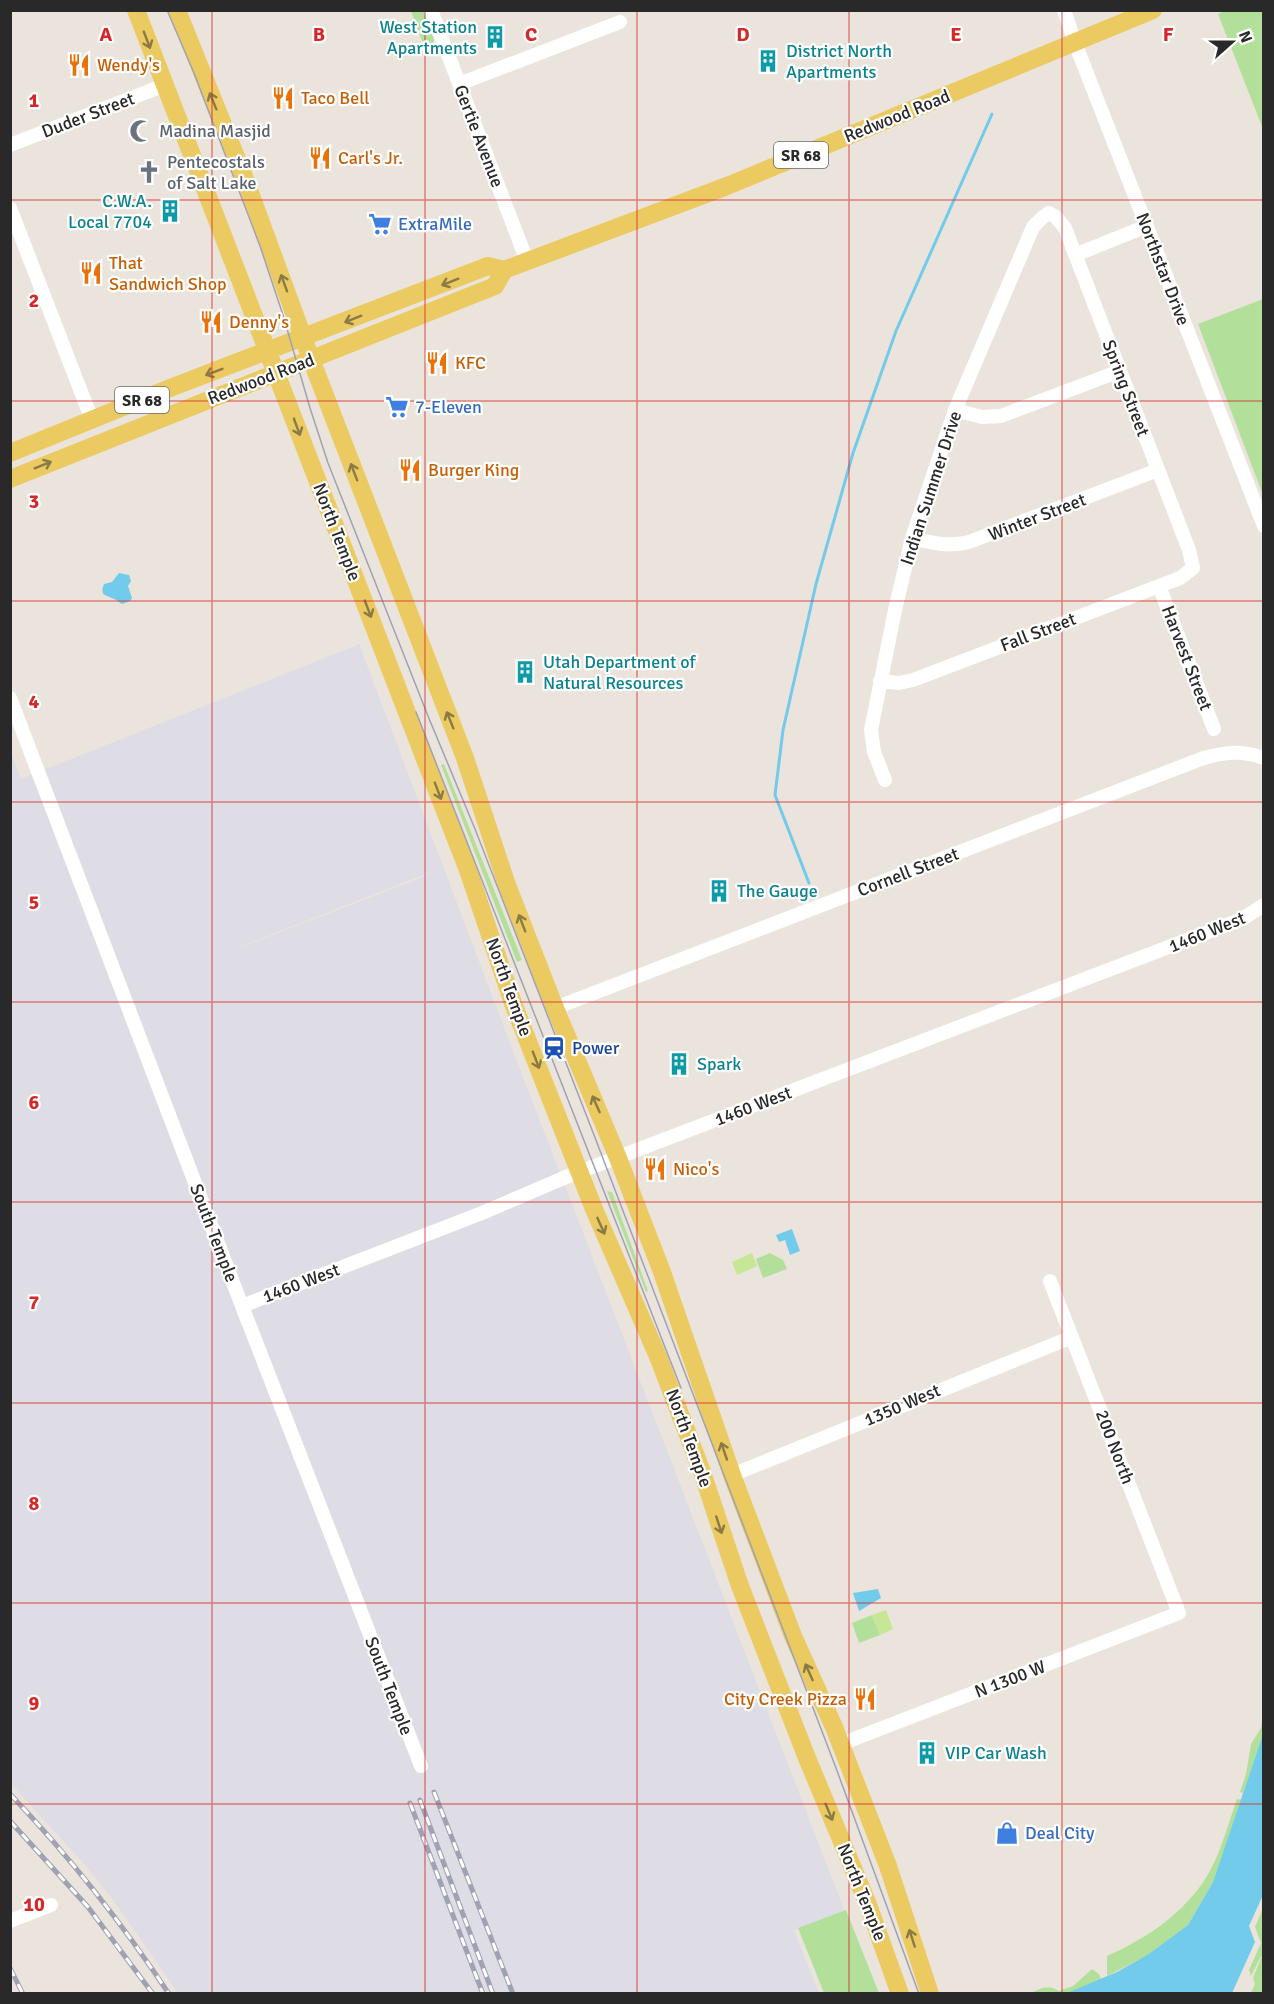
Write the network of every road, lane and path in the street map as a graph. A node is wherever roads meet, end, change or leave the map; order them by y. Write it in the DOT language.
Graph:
graph roads {
  1 [pos="136,10"];
  2 [pos="177,10"];
  3 [pos="431,10"];
  4 [pos="1064,10"];
  5 [pos="1153,10"];
  6 [pos="620,22"];
  7 [pos="1075,43"];
  8 [pos="459,84"];
  9 [pos="165,85"];
  10 [pos="10,145"];
  11 [pos="10,208"];
  12 [pos="1049,213"];
  13 [pos="1147,226"];
  14 [pos="1075,255"];
  15 [pos="527,261"];
  16 [pos="504,270"];
  17 [pos="304,338"];
  18 [pos="268,350"];
  19 [pos="311,359"];
  20 [pos="1120,370"];
  21 [pos="277,372"];
  22 [pos="955,410"];
  23 [pos="92,420"];
  24 [pos="10,453"];
  25 [pos="1158,470"];
  26 [pos="10,479"];
  27 [pos="1263,526"];
  28 [pos="912,538"];
  29 [pos="1193,568"];
  30 [pos="1159,586"];
  31 [pos="880,681"];
  32 [pos="10,698"];
  33 [pos="1214,729"];
  34 [pos="1263,758"];
  35 [pos="885,780"];
  36 [pos="1263,905"];
  37 [pos="555,1008"];
  38 [pos="618,1158"];
  39 [pos="579,1172"];
  40 [pos="1050,1281"];
  41 [pos="242,1306"];
  42 [pos="1072,1337"];
  43 [pos="732,1475"];
  44 [pos="1179,1613"];
  45 [pos="841,1744"];
  46 [pos="421,1766"];
  47 [pos="51,1905"];
  48 [pos="10,1921"];
  49 [pos="900,1994"];
  50 [pos="930,1994"];
  1 -- 9 [label="main road, North Temple, one-way"];
  17 -- 2 [label="main road, North Temple, one-way"];
  3 -- 8 [label="street, Gertie Avenue"];
  4 -- 7 [label="street, Northstar Drive"];
  5 -- 7 [label="main road, Redwood Road / SR 68"];
  6 -- 8 [label="street"];
  7 -- 13 [label="street, Northstar Drive"];
  7 -- 15 [label="main road, Redwood Road / SR 68"];
  8 -- 15 [label="street, Gertie Avenue"];
  9 -- 10 [label="street, Duder Street"];
  9 -- 18 [label="main road, North Temple"];
  11 -- 23 [label="street"];
  12 -- 14 [label="street, Spring Street"];
  12 -- 22 [label="street, Indian Summer Drive"];
  13 -- 14 [label="street"];
  13 -- 27 [label="street, Northstar Drive"];
  14 -- 20 [label="street, Spring Street"];
  15 -- 16 [label="main road, Redwood Road / SR 68"];
  16 -- 17 [label="main road, Redwood Road / SR 68, one-way"];
  16 -- 19 [label="main road, Redwood Road / SR 68"];
  17 -- 18 [label="main road, Redwood Road / SR 68"];
  17 -- 19 [label="main road, North Temple"];
  18 -- 21 [label="main road, North Temple"];
  18 -- 23 [label="main road, Redwood Road / SR 68, one-way"];
  19 -- 21 [label="main road, Redwood Road / SR 68"];
  37 -- 19 [label="main road, North Temple, one-way"];
  20 -- 22 [label="street"];
  20 -- 25 [label="street, Spring Street"];
  26 -- 21 [label="main road, Redwood Road / SR 68, one-way"];
  21 -- 39 [label="main road, North Temple, one-way"];
  22 -- 28 [label="street, Indian Summer Drive"];
  23 -- 24 [label="main road, Redwood Road / SR 68"];
  25 -- 28 [label="street, Winter Street"];
  25 -- 29 [label="street, Spring Street"];
  28 -- 31 [label="street, Indian Summer Drive"];
  29 -- 30 [label="street, Fall Street"];
  30 -- 31 [label="street, Fall Street"];
  30 -- 33 [label="street, Harvest Street"];
  31 -- 35 [label="street, Indian Summer Drive"];
  32 -- 41 [label="street, South Temple"];
  34 -- 37 [label="street, Cornell Street"];
  36 -- 38 [label="street, 1460 West"];
  38 -- 37 [label="main road, North Temple, one-way"];
  38 -- 39 [label="street, 1460 West"];
  43 -- 38 [label="main road, North Temple, one-way"];
  39 -- 41 [label="street, 1460 West"];
  39 -- 49 [label="main road, North Temple, one-way"];
  40 -- 42 [label="street, 200 North"];
  41 -- 46 [label="street, South Temple"];
  42 -- 43 [label="street, 1350 West"];
  42 -- 44 [label="street, 200 North"];
  45 -- 43 [label="main road, North Temple, one-way"];
  44 -- 45 [label="street, N 1300 W"];
  50 -- 45 [label="main road, North Temple, one-way"];
  47 -- 48 [label="street"];
}
